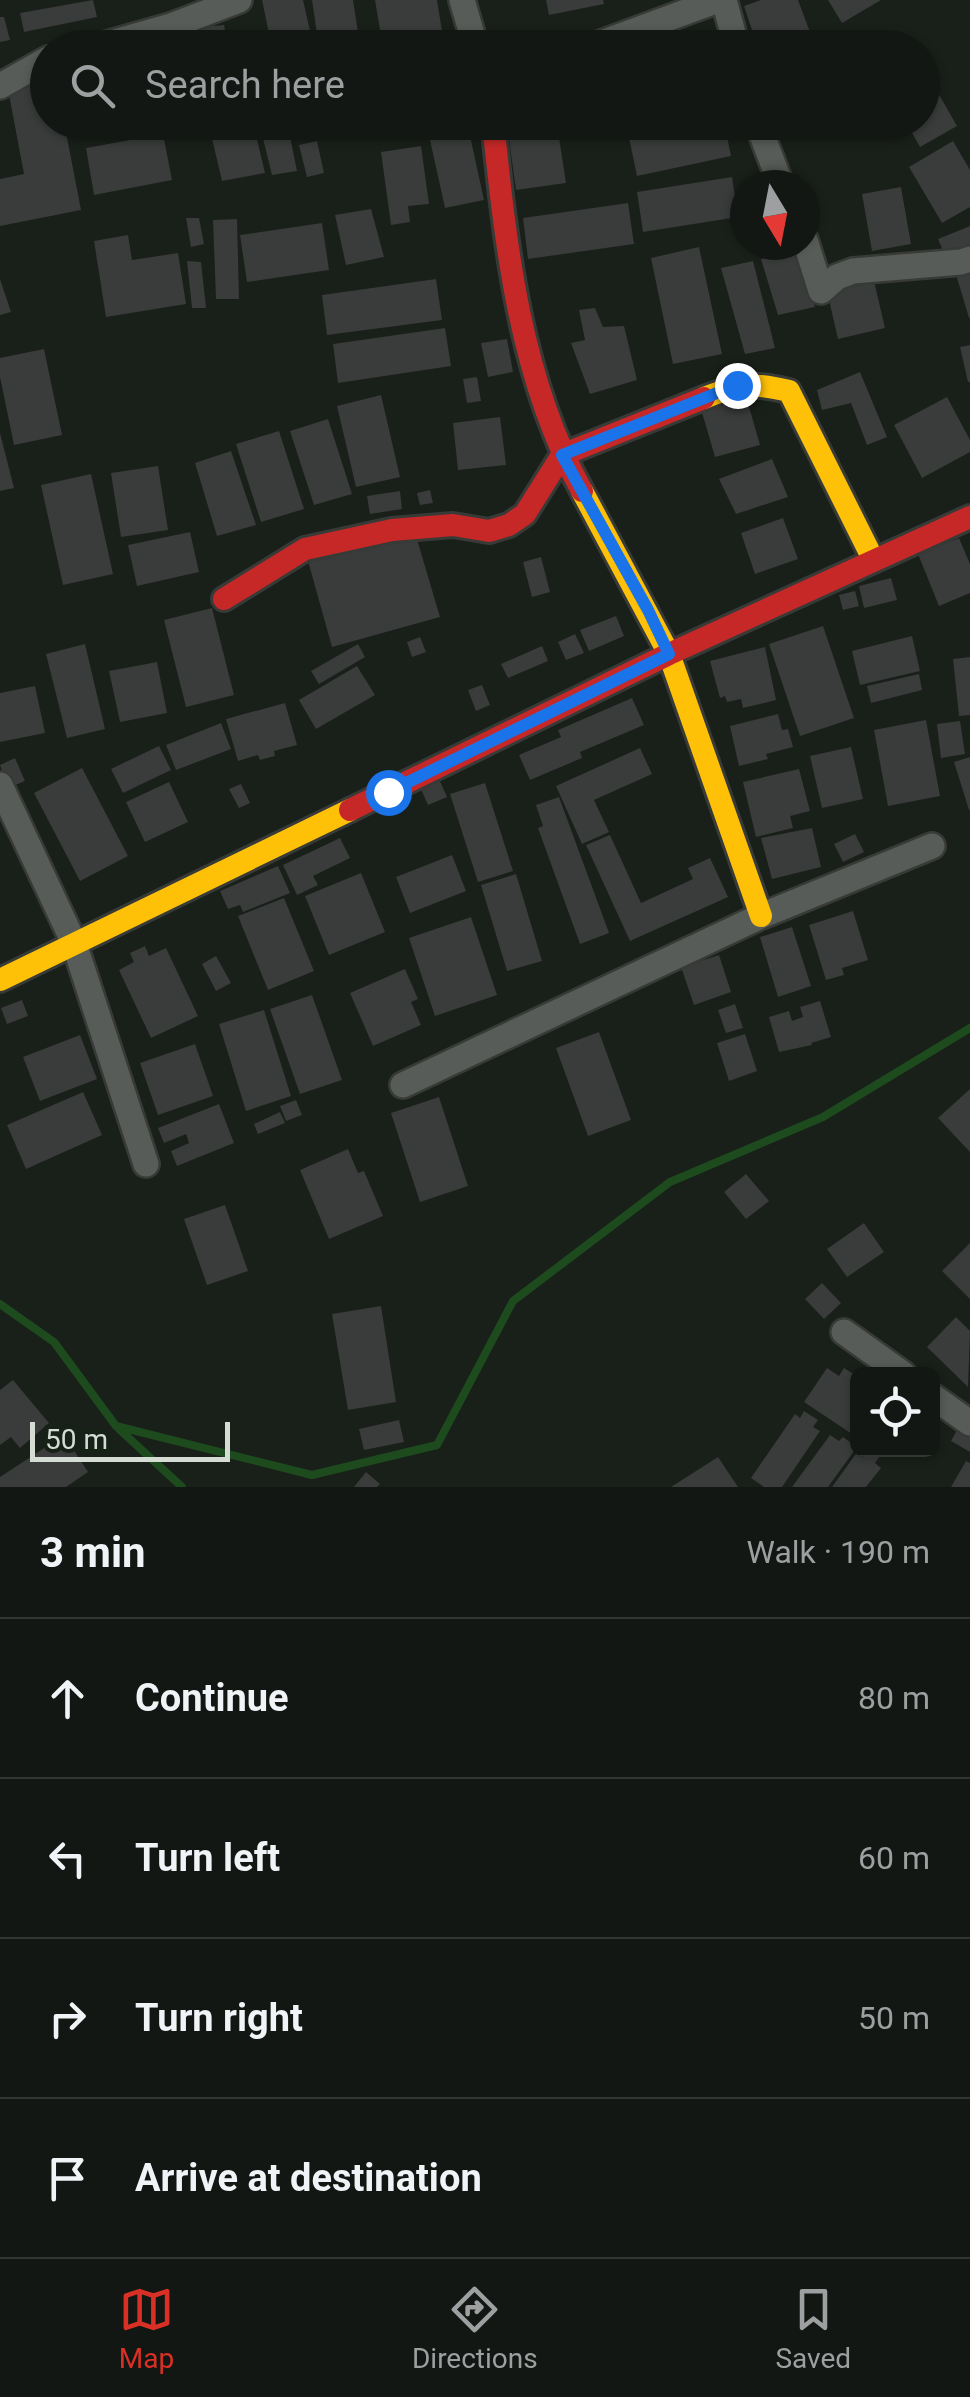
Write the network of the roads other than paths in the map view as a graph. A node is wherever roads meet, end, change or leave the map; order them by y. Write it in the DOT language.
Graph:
graph roads {
  1 [pos="238,0"];
  2 [pos="462,0"];
  3 [pos="721,0"];
  4 [pos="157,30"];
  5 [pos="471,30"];
  6 [pos="638,30"];
  7 [pos="731,30"];
  8 [pos="30,69"];
  9 [pos="0,86"];
  10 [pos="495,140"];
  11 [pos="765,140"];
  12 [pos="776,170"];
  13 [pos="970,259"];
  14 [pos="812,260"];
  15 [pos="562,455"];
  16 [pos="970,516"];
  17 [pos="873,559"];
  18 [pos="224,599"];
  19 [pos="669,654"];
  20 [pos="0,784"];
  21 [pos="932,846"];
  22 [pos="761,916"];
  23 [pos="74,943"];
  24 [pos="0,980"];
  25 [pos="403,1085"];
  26 [pos="146,1164"];
  27 [pos="844,1332"];
  28 [pos="893,1367"];
  29 [pos="940,1402"];
  30 [pos="970,1423"];
  1 -- 4 [label="street"];
  2 -- 5 [label="street"];
  3 -- 6 [label="street"];
  3 -- 7 [label="street"];
  8 -- 9 [label="street"];
  10 -- 15 [label="street"];
  11 -- 12 [label="street"];
  13 -- 14 [label="street"];
  15 -- 17 [label="street"];
  15 -- 18 [label="street"];
  15 -- 19 [label="street"];
  16 -- 17 [label="street"];
  17 -- 19 [label="street"];
  19 -- 22 [label="street"];
  19 -- 23 [label="street"];
  20 -- 23 [label="street"];
  21 -- 22 [label="street"];
  22 -- 25 [label="street"];
  23 -- 24 [label="street"];
  23 -- 26 [label="street"];
  27 -- 28 [label="street"];
  29 -- 30 [label="street"];
}
